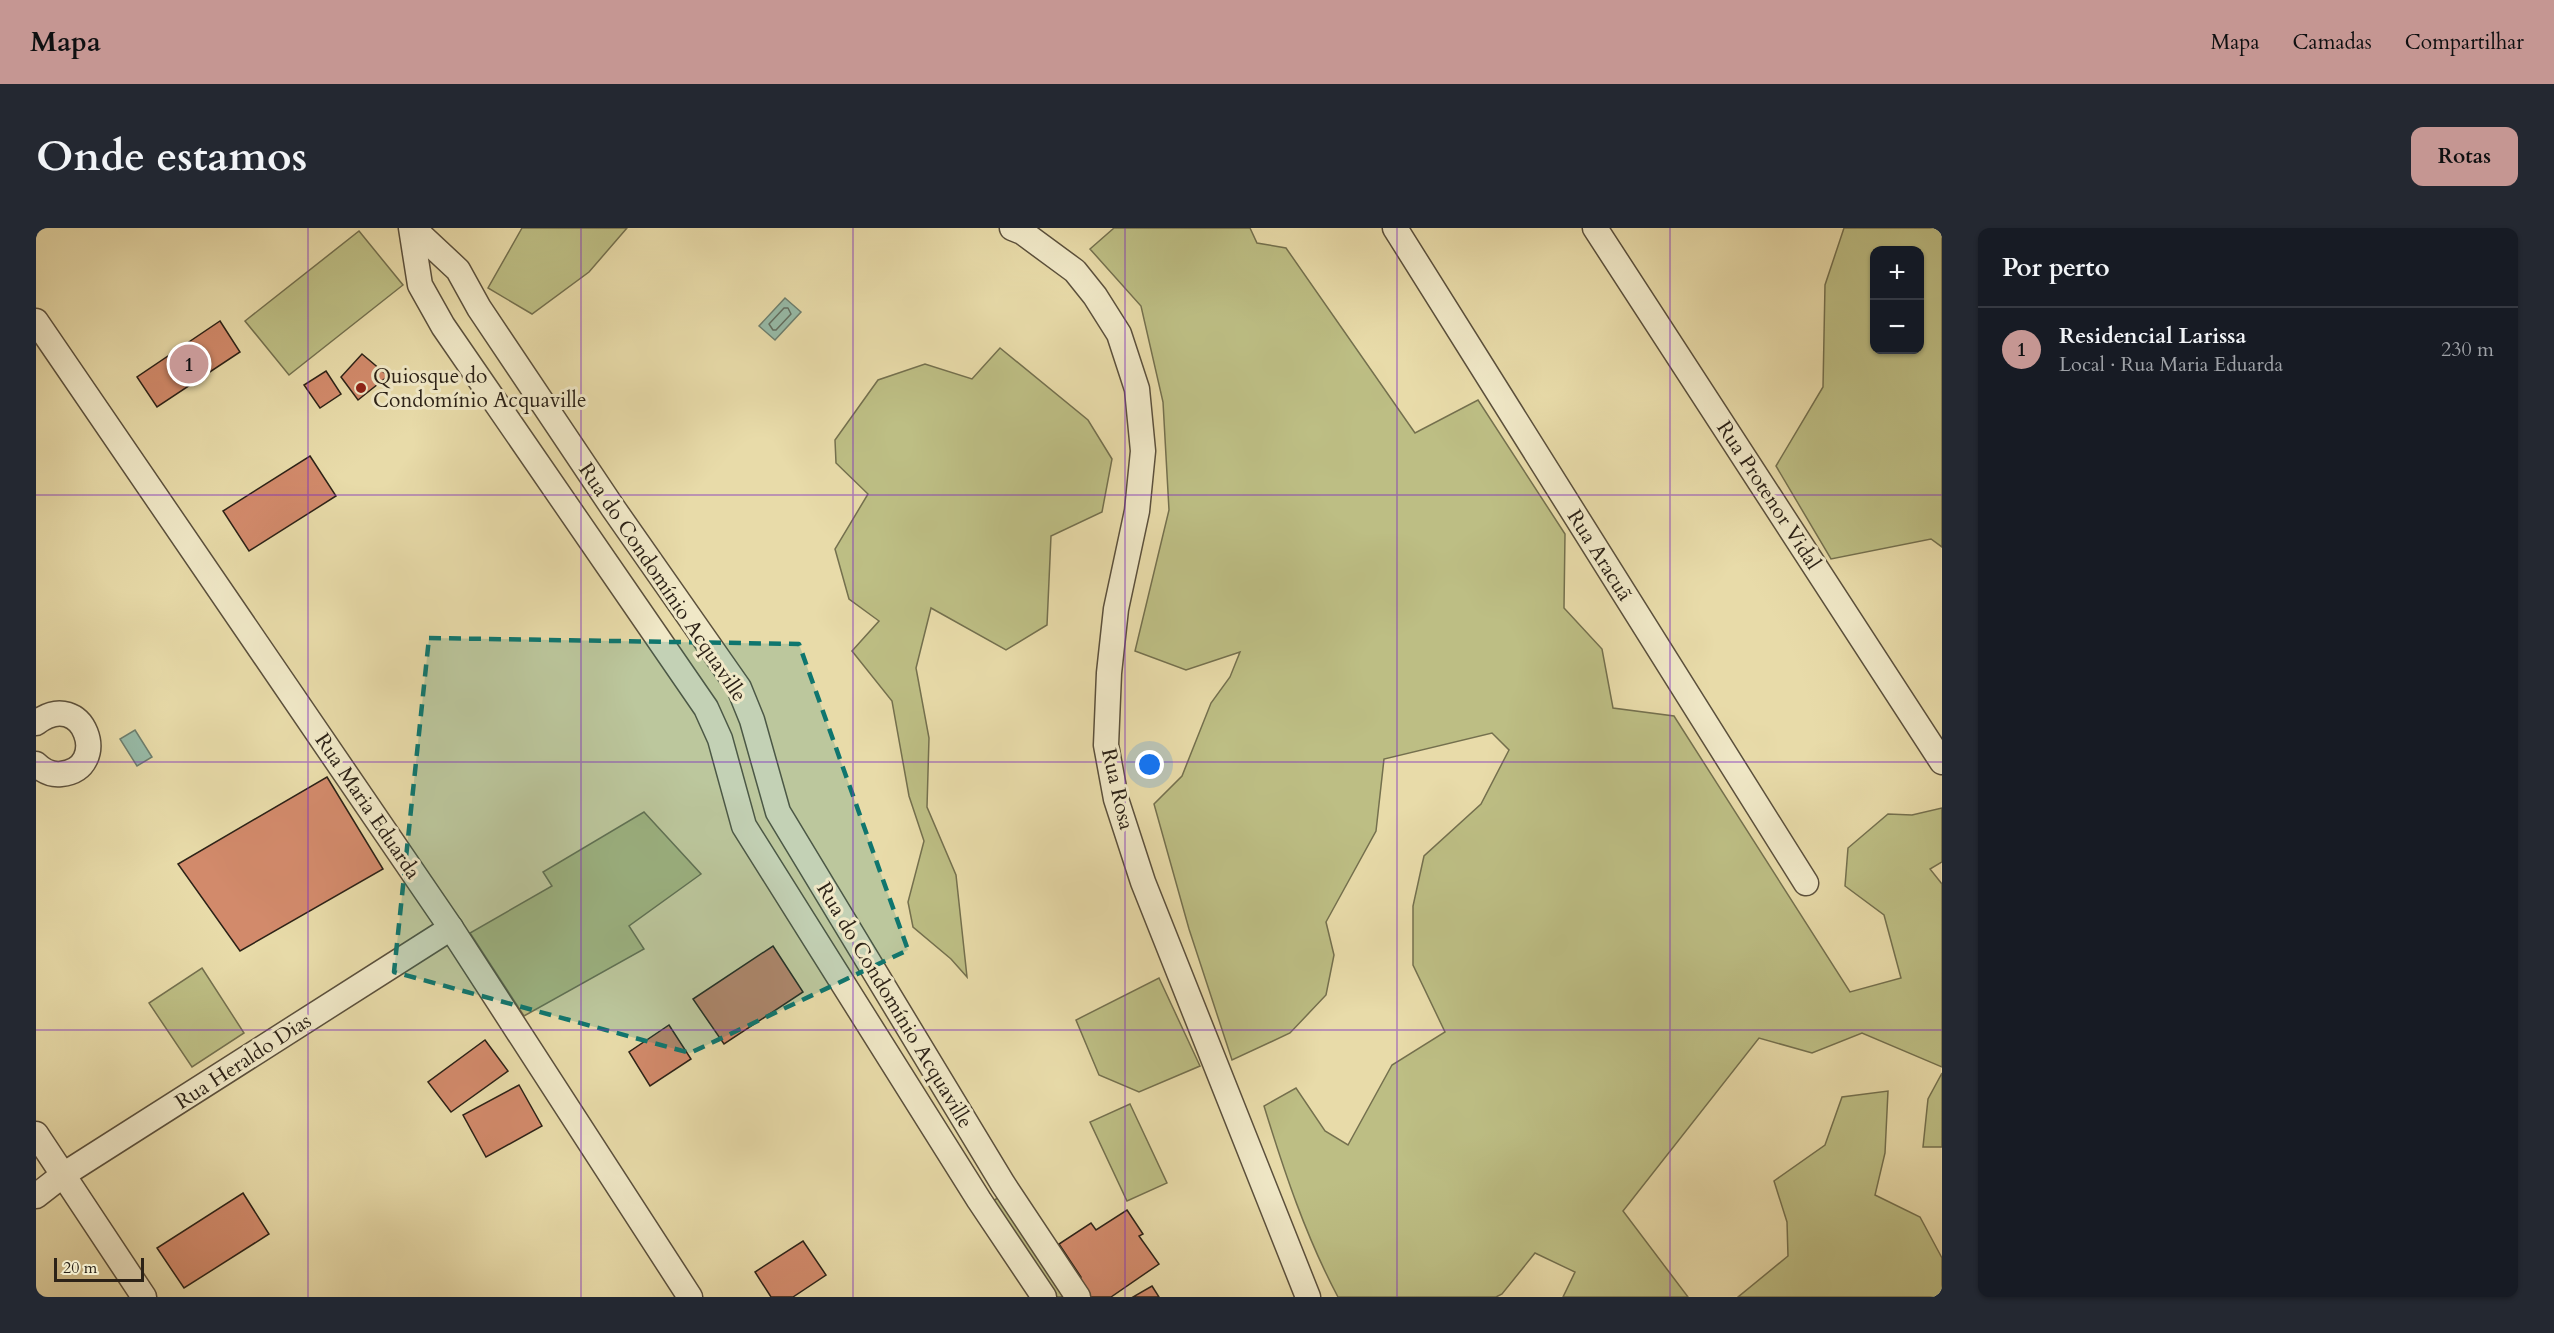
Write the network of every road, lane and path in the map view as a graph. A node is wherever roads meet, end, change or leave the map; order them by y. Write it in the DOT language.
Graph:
graph roads {
  1 [pos="412,228"];
  2 [pos="1012,228"];
  3 [pos="1395,228"];
  4 [pos="1595,228"];
  5 [pos="36,321"];
  6 [pos="613,508"];
  7 [pos="582,530"];
  8 [pos="739,688"];
  9 [pos="706,708"];
  10 [pos="36,723"];
  11 [pos="1942,762"];
  12 [pos="36,764"];
  13 [pos="1806,883"];
  14 [pos="451,928"];
  15 [pos="861,947"];
  16 [pos="832,966"];
  17 [pos="36,1134"];
  18 [pos="63,1175"];
  19 [pos="1003,1184"];
  20 [pos="36,1196"];
  21 [pos="979,1200"];
  22 [pos="144,1297"];
  23 [pos="690,1297"];
  24 [pos="1044,1297"];
  25 [pos="1078,1297"];
  26 [pos="1308,1297"];
  1 -- 6 [label="street, Rua do Condomínio Acquaville"];
  1 -- 7 [label="street, Rua do Condomínio Acquaville"];
  2 -- 26 [label="street, Rua Rosa"];
  3 -- 13 [label="street, Rua Aracuã"];
  4 -- 11 [label="street, Rua Protenor Vidal"];
  5 -- 14 [label="street, Rua Maria Eduarda"];
  6 -- 7 [label="street"];
  6 -- 8 [label="street, Rua do Condomínio Acquaville"];
  7 -- 9 [label="street, Rua do Condomínio Acquaville"];
  8 -- 9 [label="street"];
  8 -- 15 [label="street, Rua do Condomínio Acquaville"];
  9 -- 16 [label="street, Rua do Condomínio Acquaville"];
  10 -- 12 [label="street"];
  14 -- 18 [label="street, Rua Heraldo Dias"];
  14 -- 23 [label="street, Rua Maria Eduarda"];
  15 -- 16 [label="street"];
  15 -- 19 [label="street, Rua do Condomínio Acquaville"];
  16 -- 21 [label="street, Rua do Condomínio Acquaville"];
  17 -- 18 [label="street"];
  18 -- 20 [label="street, Rua Heraldo Dias"];
  18 -- 22 [label="street"];
  19 -- 21 [label="street"];
  19 -- 25 [label="street, Rua do Condomínio Acquaville"];
  21 -- 24 [label="street, Rua do Condomínio Acquaville"];
}
